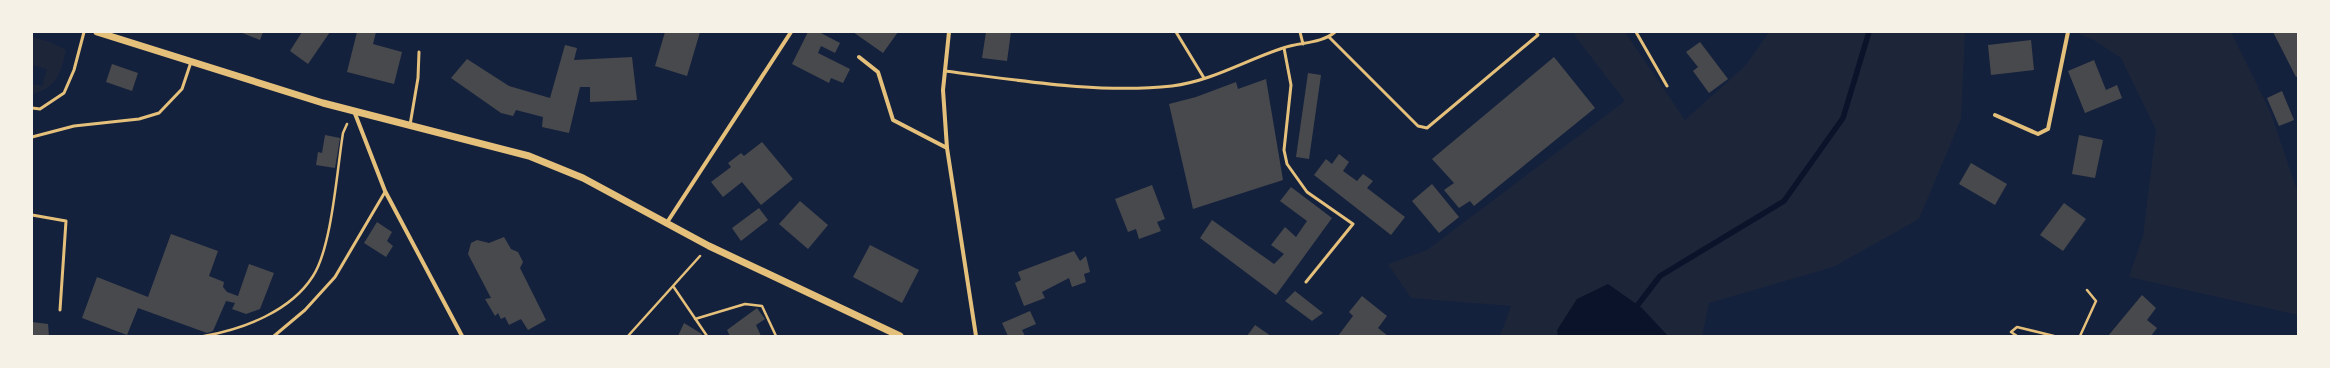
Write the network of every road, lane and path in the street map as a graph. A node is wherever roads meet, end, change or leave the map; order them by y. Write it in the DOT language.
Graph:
graph roads {
  1 [pos="84,32"];
  2 [pos="97,32"];
  3 [pos="791,32"];
  4 [pos="949,32"];
  5 [pos="1176,32"];
  6 [pos="1300,32"];
  7 [pos="1335,32"];
  8 [pos="1536,32"];
  9 [pos="1636,32"];
  10 [pos="2068,32"];
  11 [pos="1329,37"];
  12 [pos="1303,44"];
  13 [pos="1284,48"];
  14 [pos="418,52"];
  15 [pos="859,57"];
  16 [pos="191,61"];
  17 [pos="945,71"];
  18 [pos="1204,78"];
  19 [pos="1667,86"];
  20 [pos="32,108"];
  21 [pos="354,111"];
  22 [pos="1996,115"];
  23 [pos="410,125"];
  24 [pos="32,138"];
  25 [pos="947,148"];
  26 [pos="386,191"];
  27 [pos="32,214"];
  28 [pos="666,225"];
  29 [pos="709,246"];
  30 [pos="1306,282"];
  31 [pos="673,286"];
  32 [pos="2088,290"];
  33 [pos="60,310"];
  34 [pos="695,319"];
  35 [pos="204,336"];
  36 [pos="274,336"];
  37 [pos="462,336"];
  38 [pos="628,336"];
  39 [pos="707,336"];
  40 [pos="776,336"];
  41 [pos="900,336"];
  42 [pos="976,336"];
  43 [pos="2017,336"];
  44 [pos="2054,336"];
  45 [pos="2080,336"];
  1 -- 20 [label="lane"];
  2 -- 16 [label="street"];
  3 -- 28 [label="street"];
  4 -- 17 [label="street"];
  5 -- 18 [label="lane"];
  6 -- 12 [label="lane"];
  7 -- 11 [label="lane"];
  8 -- 11 [label="lane"];
  9 -- 19 [label="lane"];
  10 -- 22 [label="street"];
  11 -- 12 [label="lane"];
  12 -- 13 [label="lane"];
  13 -- 18 [label="lane"];
  13 -- 30 [label="lane"];
  14 -- 23 [label="lane"];
  15 -- 25 [label="street"];
  16 -- 21 [label="street"];
  16 -- 24 [label="lane"];
  17 -- 18 [label="lane"];
  17 -- 25 [label="street"];
  21 -- 23 [label="street"];
  21 -- 26 [label="street"];
  21 -- 35 [label="path"];
  23 -- 28 [label="street"];
  25 -- 42 [label="street"];
  26 -- 36 [label="lane"];
  26 -- 37 [label="street"];
  27 -- 33 [label="lane"];
  28 -- 29 [label="street"];
  29 -- 31 [label="path"];
  29 -- 41 [label="street"];
  31 -- 34 [label="path"];
  31 -- 38 [label="path"];
  32 -- 45 [label="path"];
  34 -- 39 [label="path"];
  34 -- 40 [label="path"];
  43 -- 44 [label="path"];
}
